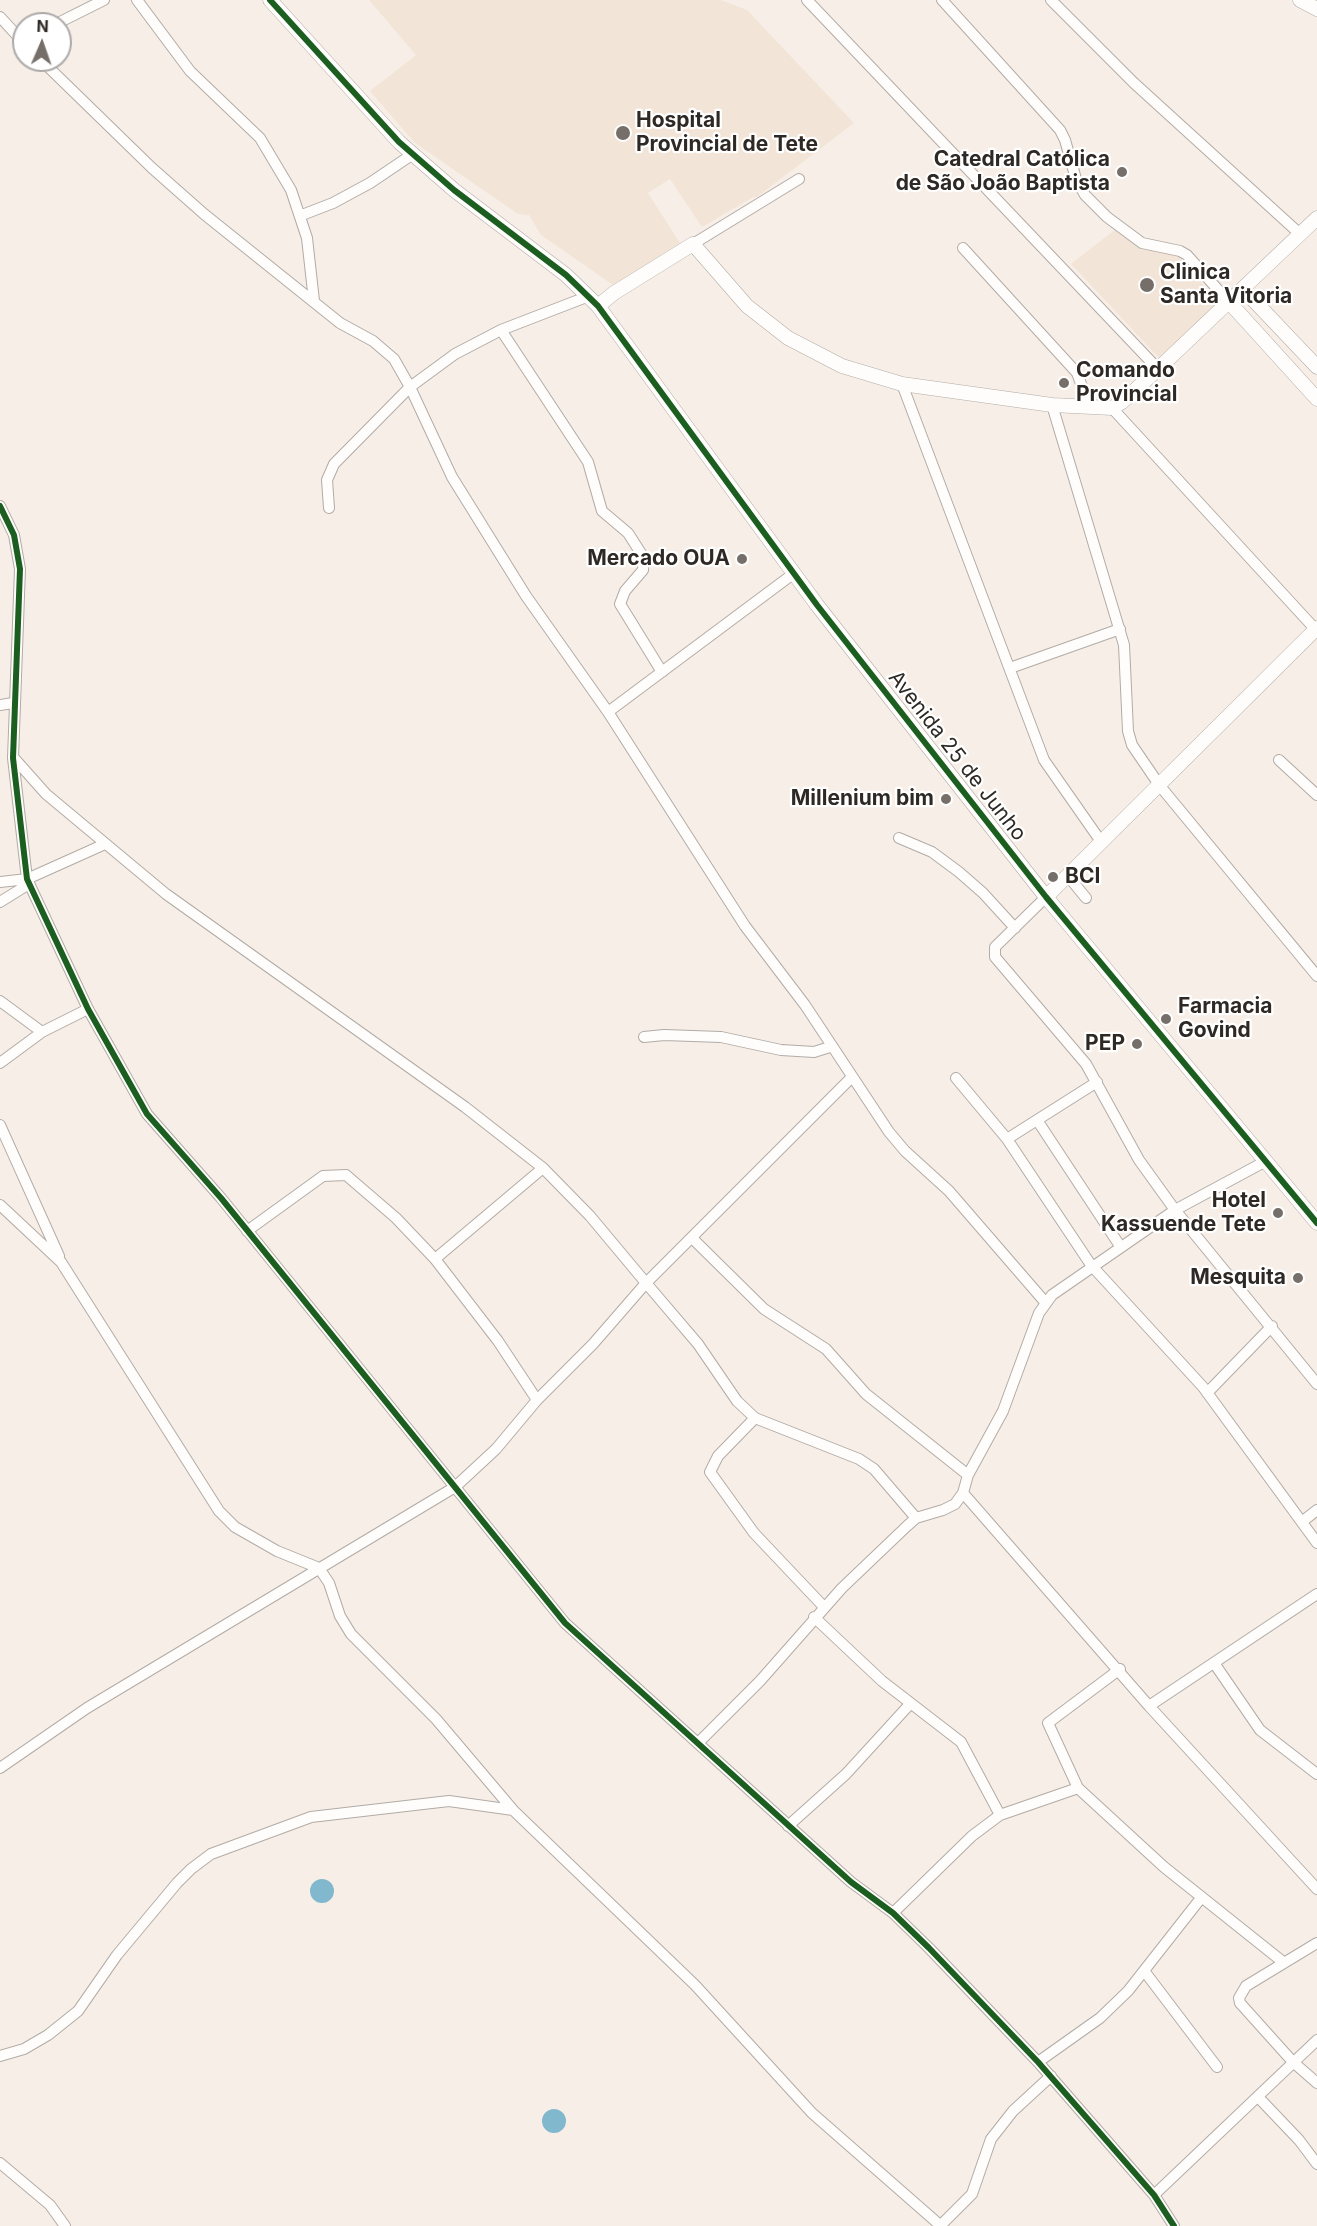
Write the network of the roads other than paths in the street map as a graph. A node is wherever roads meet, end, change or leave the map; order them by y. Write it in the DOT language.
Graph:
graph roads {
  1 [pos="104,0"];
  2 [pos="137,0"];
  3 [pos="270,0"];
  4 [pos="807,0"];
  5 [pos="942,0"];
  6 [pos="1051,0"];
  7 [pos="1300,0"];
  8 [pos="1317,9"];
  9 [pos="72,16"];
  10 [pos="0,17"];
  11 [pos="12,30"];
  12 [pos="53,72"];
  13 [pos="413,154"];
  14 [pos="799,179"];
  15 [pos="302,215"];
  16 [pos="1317,218"];
  17 [pos="1300,234"];
  18 [pos="693,244"];
  19 [pos="963,248"];
  20 [pos="1243,289"];
  21 [pos="314,301"];
  22 [pos="593,301"];
  23 [pos="1228,302"];
  24 [pos="501,330"];
  25 [pos="1317,367"];
  26 [pos="1158,369"];
  27 [pos="902,384"];
  28 [pos="410,387"];
  29 [pos="1317,399"];
  30 [pos="1052,405"];
  31 [pos="1090,408"];
  32 [pos="1112,408"];
  33 [pos="0,506"];
  34 [pos="329,508"];
  35 [pos="793,574"];
  36 [pos="1120,629"];
  37 [pos="1316,629"];
  38 [pos="1010,668"];
  39 [pos="662,672"];
  40 [pos="14,703"];
  41 [pos="0,705"];
  42 [pos="608,712"];
  43 [pos="14,758"];
  44 [pos="1279,760"];
  45 [pos="1160,786"];
  46 [pos="1316,792"];
  47 [pos="899,838"];
  48 [pos="1102,843"];
  49 [pos="105,844"];
  50 [pos="1068,876"];
  51 [pos="28,881"];
  52 [pos="0,882"];
  53 [pos="1046,897"];
  54 [pos="1086,898"];
  55 [pos="0,902"];
  56 [pos="1015,927"];
  57 [pos="1317,976"];
  58 [pos="0,1001"];
  59 [pos="88,1009"];
  60 [pos="42,1032"];
  61 [pos="644,1037"];
  62 [pos="830,1047"];
  63 [pos="0,1064"];
  64 [pos="851,1078"];
  65 [pos="956,1078"];
  66 [pos="1097,1082"];
  67 [pos="1037,1120"];
  68 [pos="0,1125"];
  69 [pos="1007,1138"];
  70 [pos="1266,1161"];
  71 [pos="543,1168"];
  72 [pos="0,1205"];
  73 [pos="1175,1210"];
  74 [pos="1317,1223"];
  75 [pos="247,1231"];
  76 [pos="692,1238"];
  77 [pos="1120,1246"];
  78 [pos="435,1259"];
  79 [pos="61,1262"];
  80 [pos="1091,1265"];
  81 [pos="646,1282"];
  82 [pos="1045,1302"];
  83 [pos="1272,1326"];
  84 [pos="1317,1384"];
  85 [pos="1207,1393"];
  86 [pos="537,1400"];
  87 [pos="755,1418"];
  88 [pos="968,1475"];
  89 [pos="455,1487"];
  90 [pos="963,1493"];
  91 [pos="1317,1510"];
  92 [pos="916,1518"];
  93 [pos="1303,1521"];
  94 [pos="1317,1543"];
  95 [pos="319,1568"];
  96 [pos="1317,1594"];
  97 [pos="824,1607"];
  98 [pos="814,1617"];
  99 [pos="1214,1663"];
  100 [pos="1120,1669"];
  101 [pos="909,1704"];
  102 [pos="1149,1706"];
  103 [pos="698,1743"];
  104 [pos="0,1768"];
  105 [pos="1317,1774"];
  106 [pos="1078,1788"];
  107 [pos="513,1810"];
  108 [pos="1000,1815"];
  109 [pos="788,1826"];
  110 [pos="1317,1888"];
  111 [pos="1201,1898"];
  112 [pos="893,1913"];
  113 [pos="1317,1943"];
  114 [pos="1283,1962"];
  115 [pos="1145,1972"];
  116 [pos="1317,2040"];
  117 [pos="0,2056"];
  118 [pos="1038,2062"];
  119 [pos="1293,2062"];
  120 [pos="1217,2067"];
  121 [pos="1051,2076"];
  122 [pos="1317,2083"];
  123 [pos="1258,2098"];
  124 [pos="0,2163"];
  125 [pos="1317,2164"];
  126 [pos="1154,2195"];
  127 [pos="65,2226"];
  128 [pos="940,2226"];
  129 [pos="1174,2226"];
  1 -- 9 [label="street"];
  2 -- 15 [label="street"];
  3 -- 13 [label="street, Avenida 25 de Junho"];
  4 -- 26 [label="street"];
  5 -- 23 [label="street"];
  6 -- 17 [label="street"];
  7 -- 8 [label="street"];
  10 -- 11 [label="street"];
  12 -- 21 [label="street"];
  13 -- 15 [label="street"];
  13 -- 22 [label="street, Avenida 25 de Junho"];
  14 -- 18 [label="street"];
  15 -- 21 [label="street"];
  16 -- 17 [label="street"];
  17 -- 20 [label="street"];
  18 -- 22 [label="street"];
  18 -- 27 [label="street"];
  19 -- 31 [label="street"];
  20 -- 23 [label="street"];
  20 -- 25 [label="street"];
  21 -- 28 [label="street"];
  22 -- 24 [label="street"];
  22 -- 35 [label="street, Avenida 25 de Junho"];
  23 -- 26 [label="street"];
  23 -- 29 [label="street"];
  24 -- 28 [label="street"];
  24 -- 39 [label="street"];
  26 -- 32 [label="street"];
  27 -- 30 [label="street"];
  27 -- 38 [label="street"];
  28 -- 34 [label="street"];
  28 -- 42 [label="street"];
  30 -- 31 [label="street"];
  30 -- 36 [label="street"];
  31 -- 32 [label="street"];
  32 -- 37 [label="street"];
  33 -- 40 [label="street"];
  35 -- 39 [label="street"];
  35 -- 53 [label="street, Avenida 25 de Junho"];
  36 -- 38 [label="street"];
  36 -- 45 [label="street"];
  37 -- 45 [label="street"];
  38 -- 48 [label="street"];
  39 -- 42 [label="street"];
  40 -- 41 [label="street"];
  40 -- 43 [label="street"];
  42 -- 62 [label="street"];
  43 -- 49 [label="street"];
  43 -- 51 [label="street"];
  44 -- 46 [label="street"];
  45 -- 48 [label="street"];
  45 -- 57 [label="street"];
  47 -- 56 [label="street"];
  48 -- 50 [label="street"];
  49 -- 51 [label="street"];
  49 -- 71 [label="street"];
  50 -- 53 [label="street"];
  50 -- 54 [label="street"];
  51 -- 52 [label="street"];
  51 -- 55 [label="street"];
  51 -- 59 [label="street"];
  53 -- 56 [label="street"];
  53 -- 70 [label="street, Avenida 25 de Junho"];
  56 -- 66 [label="street"];
  58 -- 60 [label="street"];
  59 -- 60 [label="street"];
  59 -- 75 [label="street"];
  60 -- 63 [label="street"];
  61 -- 62 [label="street"];
  62 -- 64 [label="street"];
  64 -- 76 [label="street"];
  64 -- 82 [label="street"];
  65 -- 69 [label="street"];
  66 -- 67 [label="street"];
  66 -- 73 [label="street"];
  67 -- 69 [label="street"];
  67 -- 77 [label="street"];
  68 -- 79 [label="street"];
  69 -- 80 [label="street"];
  70 -- 73 [label="street"];
  70 -- 74 [label="street, Avenida 25 de Junho"];
  71 -- 78 [label="street"];
  71 -- 81 [label="street"];
  72 -- 79 [label="street"];
  73 -- 77 [label="street"];
  73 -- 83 [label="street"];
  75 -- 78 [label="street"];
  75 -- 89 [label="street"];
  76 -- 81 [label="street"];
  76 -- 88 [label="street"];
  77 -- 80 [label="street"];
  78 -- 86 [label="street"];
  79 -- 95 [label="street"];
  80 -- 82 [label="street"];
  80 -- 85 [label="street"];
  81 -- 86 [label="street"];
  81 -- 87 [label="street"];
  82 -- 88 [label="street"];
  83 -- 84 [label="street"];
  83 -- 85 [label="street"];
  85 -- 93 [label="street"];
  86 -- 89 [label="street"];
  87 -- 92 [label="street"];
  87 -- 97 [label="street"];
  88 -- 90 [label="street"];
  89 -- 95 [label="street"];
  89 -- 103 [label="street"];
  90 -- 92 [label="street"];
  90 -- 100 [label="street"];
  91 -- 93 [label="street"];
  92 -- 97 [label="street"];
  93 -- 94 [label="street"];
  95 -- 104 [label="street"];
  95 -- 107 [label="street"];
  96 -- 99 [label="street"];
  97 -- 98 [label="street"];
  98 -- 101 [label="street"];
  98 -- 103 [label="street"];
  99 -- 102 [label="street"];
  99 -- 105 [label="street"];
  100 -- 102 [label="street"];
  100 -- 106 [label="street"];
  101 -- 108 [label="street"];
  101 -- 109 [label="street"];
  102 -- 110 [label="street"];
  103 -- 109 [label="street"];
  106 -- 108 [label="street"];
  106 -- 111 [label="street"];
  107 -- 117 [label="street"];
  107 -- 128 [label="street"];
  108 -- 112 [label="street"];
  109 -- 112 [label="street"];
  111 -- 114 [label="street"];
  111 -- 115 [label="street"];
  112 -- 118 [label="street"];
  113 -- 114 [label="street"];
  114 -- 119 [label="street"];
  115 -- 118 [label="street"];
  115 -- 120 [label="street"];
  116 -- 119 [label="street"];
  118 -- 121 [label="street"];
  119 -- 122 [label="street"];
  119 -- 123 [label="street"];
  121 -- 126 [label="street"];
  121 -- 128 [label="street"];
  123 -- 125 [label="street"];
  123 -- 126 [label="street"];
  124 -- 127 [label="street"];
  126 -- 129 [label="street"];
}
